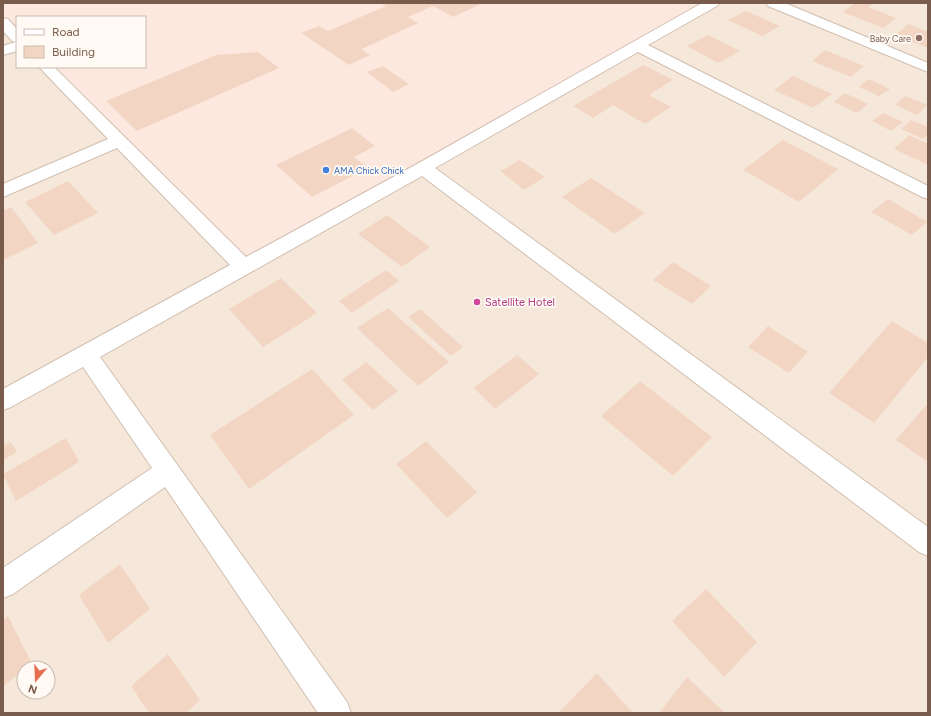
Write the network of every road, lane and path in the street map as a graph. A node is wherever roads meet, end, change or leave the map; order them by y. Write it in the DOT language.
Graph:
graph roads {
  1 [pos="773,3"];
  2 [pos="703,5"];
  3 [pos="3,22"];
  4 [pos="16,37"];
  5 [pos="16,46"];
  6 [pos="638,46"];
  7 [pos="3,51"];
  8 [pos="47,68"];
  9 [pos="928,68"];
  10 [pos="119,141"];
  11 [pos="424,168"];
  12 [pos="3,191"];
  13 [pos="928,193"];
  14 [pos="244,267"];
  15 [pos="86,354"];
  16 [pos="3,400"];
  17 [pos="168,471"];
  18 [pos="928,543"];
  19 [pos="3,584"];
  20 [pos="336,713"];
  1 -- 9 [label="street"];
  2 -- 6 [label="street"];
  3 -- 4 [label="street"];
  5 -- 7 [label="street"];
  6 -- 11 [label="street"];
  6 -- 13 [label="street"];
  8 -- 10 [label="street"];
  10 -- 12 [label="street"];
  10 -- 14 [label="street"];
  11 -- 14 [label="street"];
  11 -- 18 [label="street"];
  14 -- 15 [label="street"];
  15 -- 16 [label="street"];
  15 -- 17 [label="street"];
  17 -- 19 [label="street"];
  17 -- 20 [label="street"];
}
